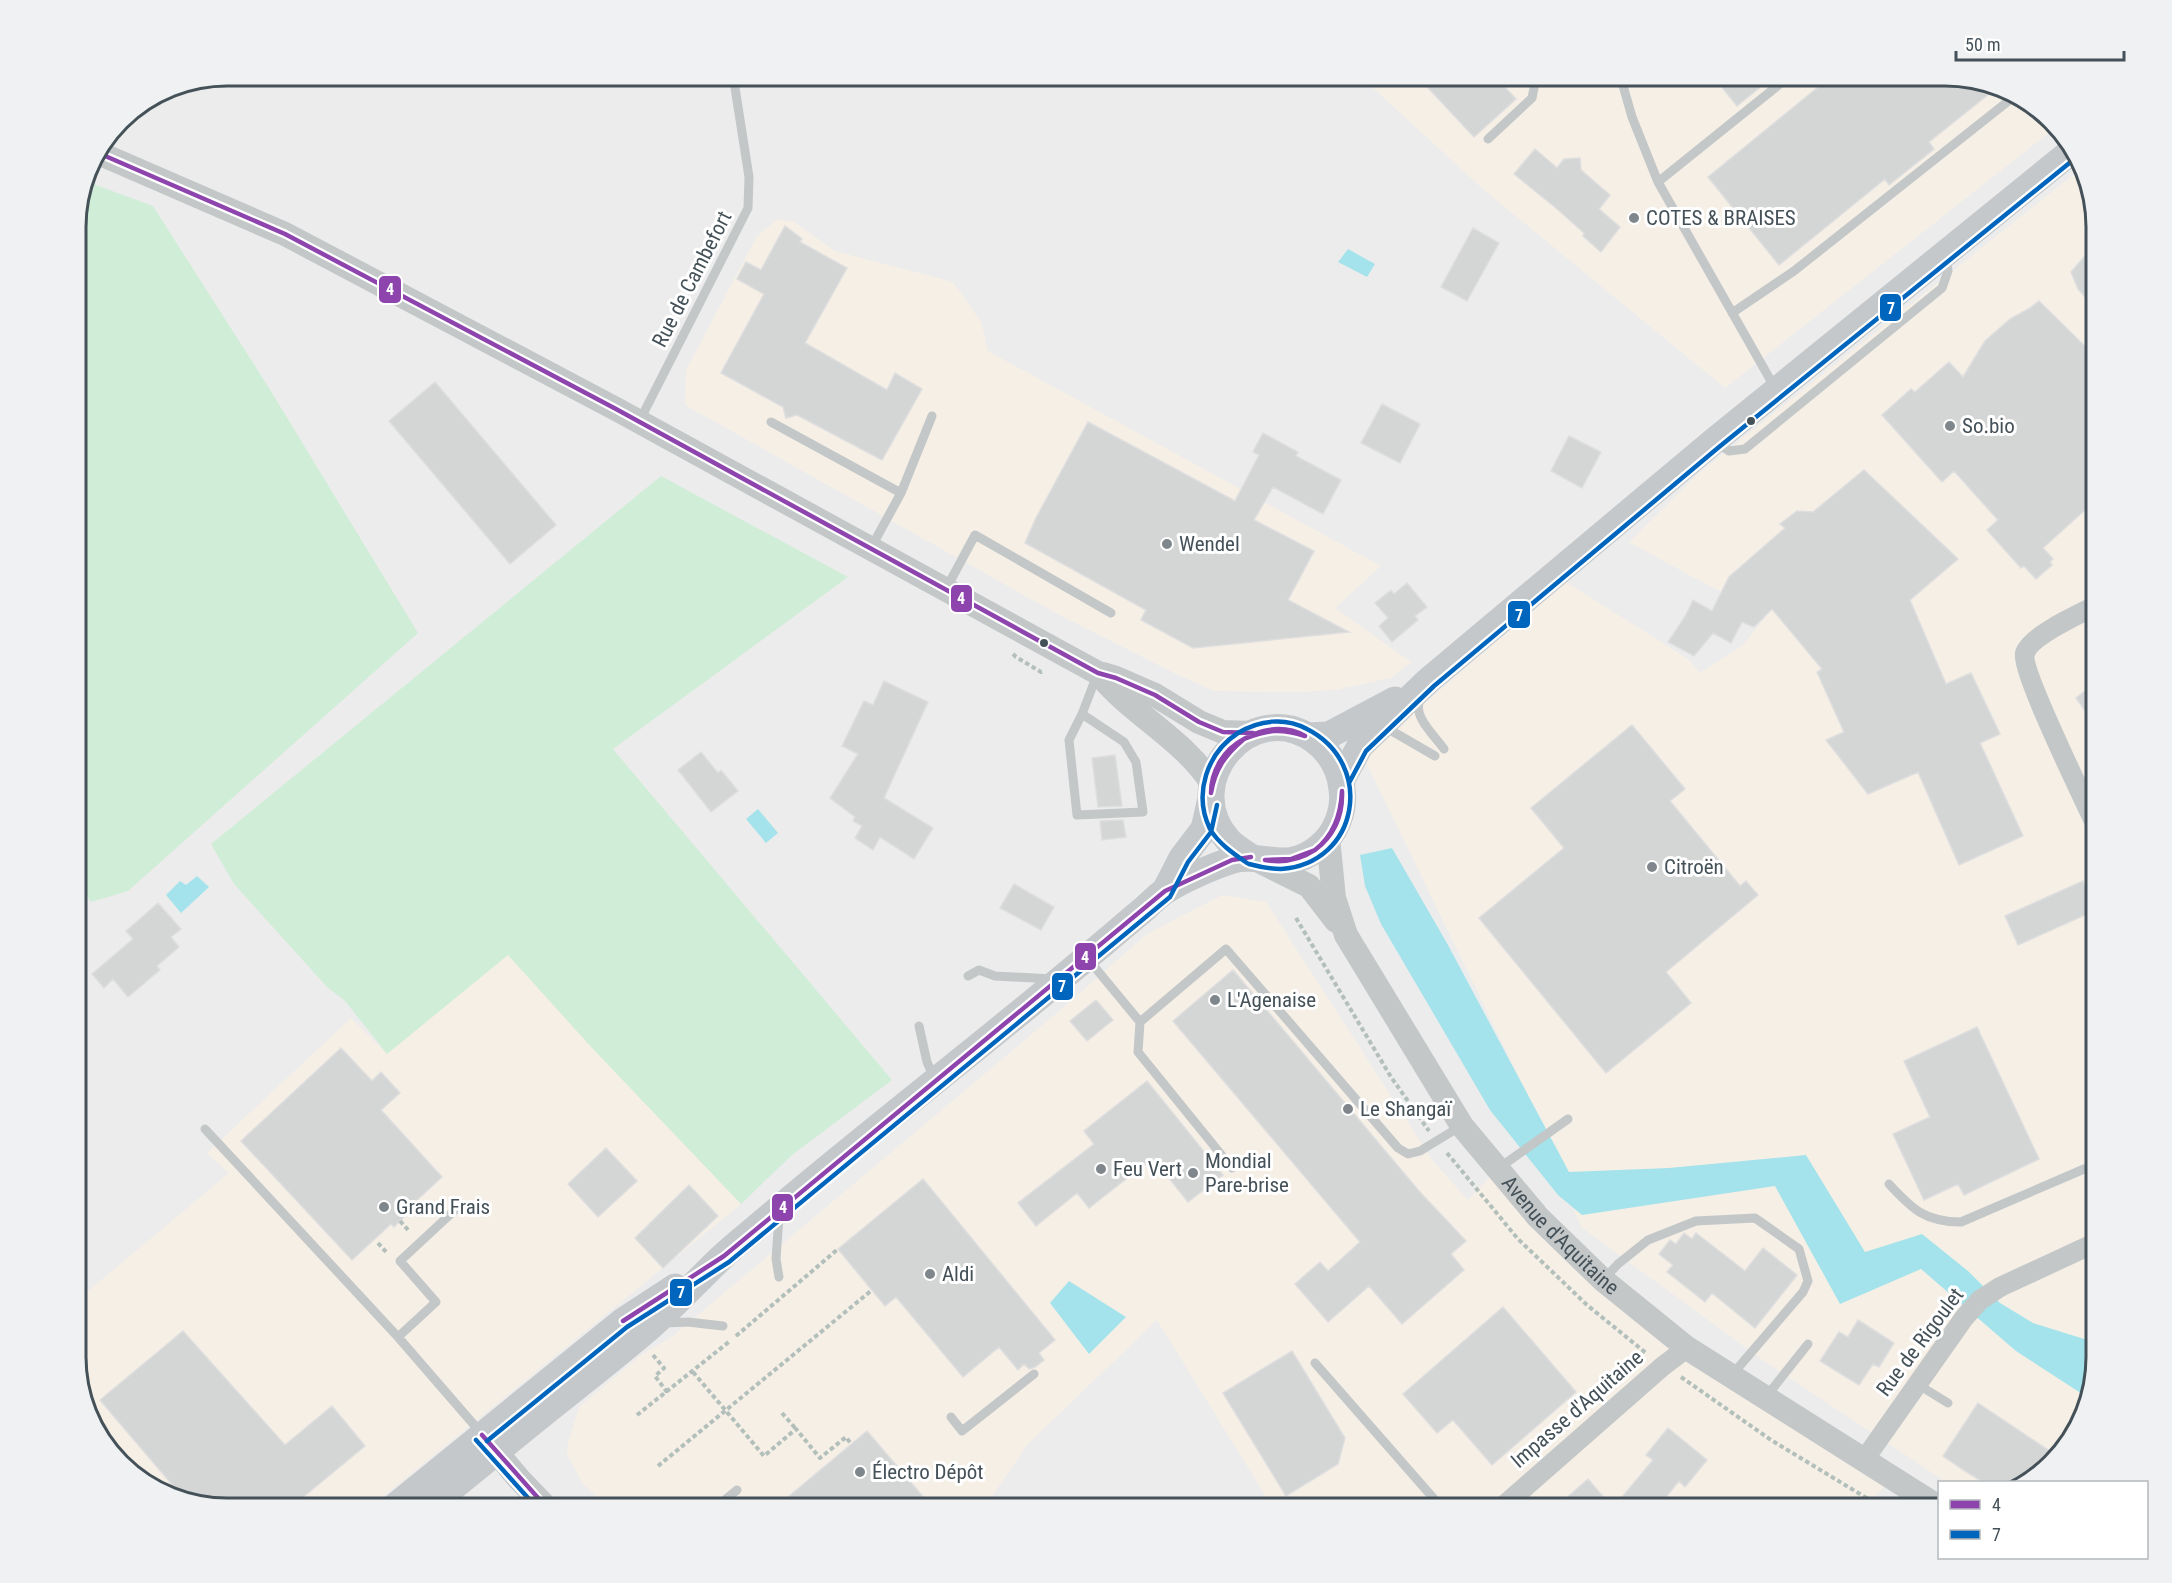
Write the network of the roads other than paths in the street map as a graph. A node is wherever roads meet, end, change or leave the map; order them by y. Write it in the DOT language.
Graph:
graph roads {
  1 [pos="735,86"];
  2 [pos="1534,86"];
  3 [pos="1623,86"];
  4 [pos="1777,86"];
  5 [pos="2009,101"];
  6 [pos="1488,139"];
  7 [pos="2067,155"];
  8 [pos="104,156"];
  9 [pos="1658,182"];
  10 [pos="1945,253"];
  11 [pos="1732,314"];
  12 [pos="1777,390"];
  13 [pos="932,416"];
  14 [pos="639,422"];
  15 [pos="771,422"];
  16 [pos="1714,441"];
  17 [pos="901,493"];
  18 [pos="870,549"];
  19 [pos="945,589"];
  20 [pos="2086,611"];
  21 [pos="1111,613"];
  22 [pos="1098,673"];
  23 [pos="1421,686"];
  24 [pos="1082,714"];
  25 [pos="1383,726"];
  26 [pos="1253,732"];
  27 [pos="1308,736"];
  28 [pos="1444,749"];
  29 [pos="1434,756"];
  30 [pos="1341,779"];
  31 [pos="1211,793"];
  32 [pos="2086,804"];
  33 [pos="1328,838"];
  34 [pos="1253,858"];
  35 [pos="1165,891"];
  36 [pos="1346,935"];
  37 [pos="1087,957"];
  38 [pos="968,976"];
  39 [pos="1061,979"];
  40 [pos="1140,1022"];
  41 [pos="919,1026"];
  42 [pos="935,1079"];
  43 [pos="1568,1119"];
  44 [pos="1462,1126"];
  45 [pos="205,1129"];
  46 [pos="1232,1168"];
  47 [pos="1497,1169"];
  48 [pos="2086,1169"];
  49 [pos="1888,1184"];
  50 [pos="780,1208"];
  51 [pos="456,1209"];
  52 [pos="2086,1247"];
  53 [pos="724,1256"];
  54 [pos="779,1277"];
  55 [pos="1603,1280"];
  56 [pos="653,1324"];
  57 [pos="723,1326"];
  58 [pos="398,1337"];
  59 [pos="1808,1344"];
  60 [pos="1687,1348"];
  61 [pos="1315,1363"];
  62 [pos="1034,1374"];
  63 [pos="1731,1376"];
  64 [pos="1917,1383"];
  65 [pos="1766,1397"];
  66 [pos="1948,1403"];
  67 [pos="951,1417"];
  68 [pos="489,1443"];
  69 [pos="1864,1460"];
  70 [pos="737,1490"];
  71 [pos="408,1498"];
  72 [pos="423,1498"];
  73 [pos="437,1498"];
  74 [pos="538,1498"];
  75 [pos="727,1498"];
  76 [pos="1433,1498"];
  77 [pos="1512,1498"];
  78 [pos="1924,1498"];
  1 -- 14 [label="lane, Rue de Cambefort"];
  2 -- 6 [label="lane"];
  3 -- 9 [label="lane"];
  4 -- 9 [label="lane"];
  5 -- 11 [label="lane"];
  7 -- 10 [label="main road"];
  8 -- 14 [label="street"];
  9 -- 11 [label="lane"];
  10 -- 12 [label="main road"];
  10 -- 16 [label="lane"];
  11 -- 12 [label="lane"];
  12 -- 16 [label="main road"];
  13 -- 17 [label="lane"];
  14 -- 18 [label="street"];
  15 -- 17 [label="lane"];
  16 -- 23 [label="main road"];
  17 -- 18 [label="lane"];
  18 -- 19 [label="street"];
  19 -- 21 [label="lane"];
  19 -- 22 [label="street"];
  20 -- 32 [label="street"];
  22 -- 24 [label="lane"];
  22 -- 26 [label="street"];
  22 -- 31 [label="street"];
  23 -- 25 [label="main road"];
  23 -- 27 [label="main road"];
  23 -- 28 [label="lane"];
  24 -- 24 [label="lane"];
  25 -- 29 [label="lane"];
  25 -- 30 [label="main road"];
  26 -- 27 [label="main road"];
  26 -- 31 [label="main road"];
  27 -- 30 [label="main road"];
  30 -- 33 [label="main road"];
  31 -- 34 [label="main road"];
  31 -- 35 [label="main road"];
  33 -- 34 [label="main road"];
  33 -- 36 [label="street, Avenue d'Aquitaine"];
  34 -- 35 [label="main road"];
  34 -- 36 [label="street"];
  35 -- 37 [label="main road"];
  36 -- 44 [label="street, Avenue d'Aquitaine"];
  37 -- 39 [label="main road"];
  37 -- 40 [label="lane"];
  38 -- 39 [label="lane"];
  39 -- 42 [label="main road"];
  40 -- 44 [label="lane"];
  40 -- 46 [label="lane"];
  41 -- 42 [label="lane"];
  42 -- 50 [label="main road"];
  43 -- 47 [label="lane"];
  44 -- 47 [label="street, Avenue d'Aquitaine"];
  45 -- 58 [label="lane"];
  47 -- 55 [label="street, Avenue d'Aquitaine"];
  48 -- 49 [label="lane"];
  50 -- 53 [label="main road"];
  50 -- 54 [label="lane"];
  51 -- 58 [label="lane"];
  52 -- 64 [label="street, Rue de Rigoulet"];
  53 -- 56 [label="main road"];
  53 -- 68 [label="main road"];
  55 -- 60 [label="street, Avenue d'Aquitaine"];
  55 -- 63 [label="lane"];
  56 -- 57 [label="lane"];
  56 -- 68 [label="main road"];
  58 -- 68 [label="lane"];
  59 -- 65 [label="lane"];
  60 -- 63 [label="street, Avenue d'Aquitaine"];
  60 -- 77 [label="street, Impasse d'Aquitaine"];
  61 -- 76 [label="lane"];
  62 -- 67 [label="lane"];
  63 -- 65 [label="street, Avenue d'Aquitaine"];
  64 -- 66 [label="lane"];
  64 -- 69 [label="street, Rue de Rigoulet"];
  65 -- 69 [label="street, Avenue d'Aquitaine"];
  68 -- 71 [label="main road"];
  68 -- 72 [label="main road"];
  68 -- 73 [label="main road"];
  68 -- 74 [label="street"];
  69 -- 78 [label="street, Avenue d'Aquitaine"];
  70 -- 75 [label="lane"];
}
